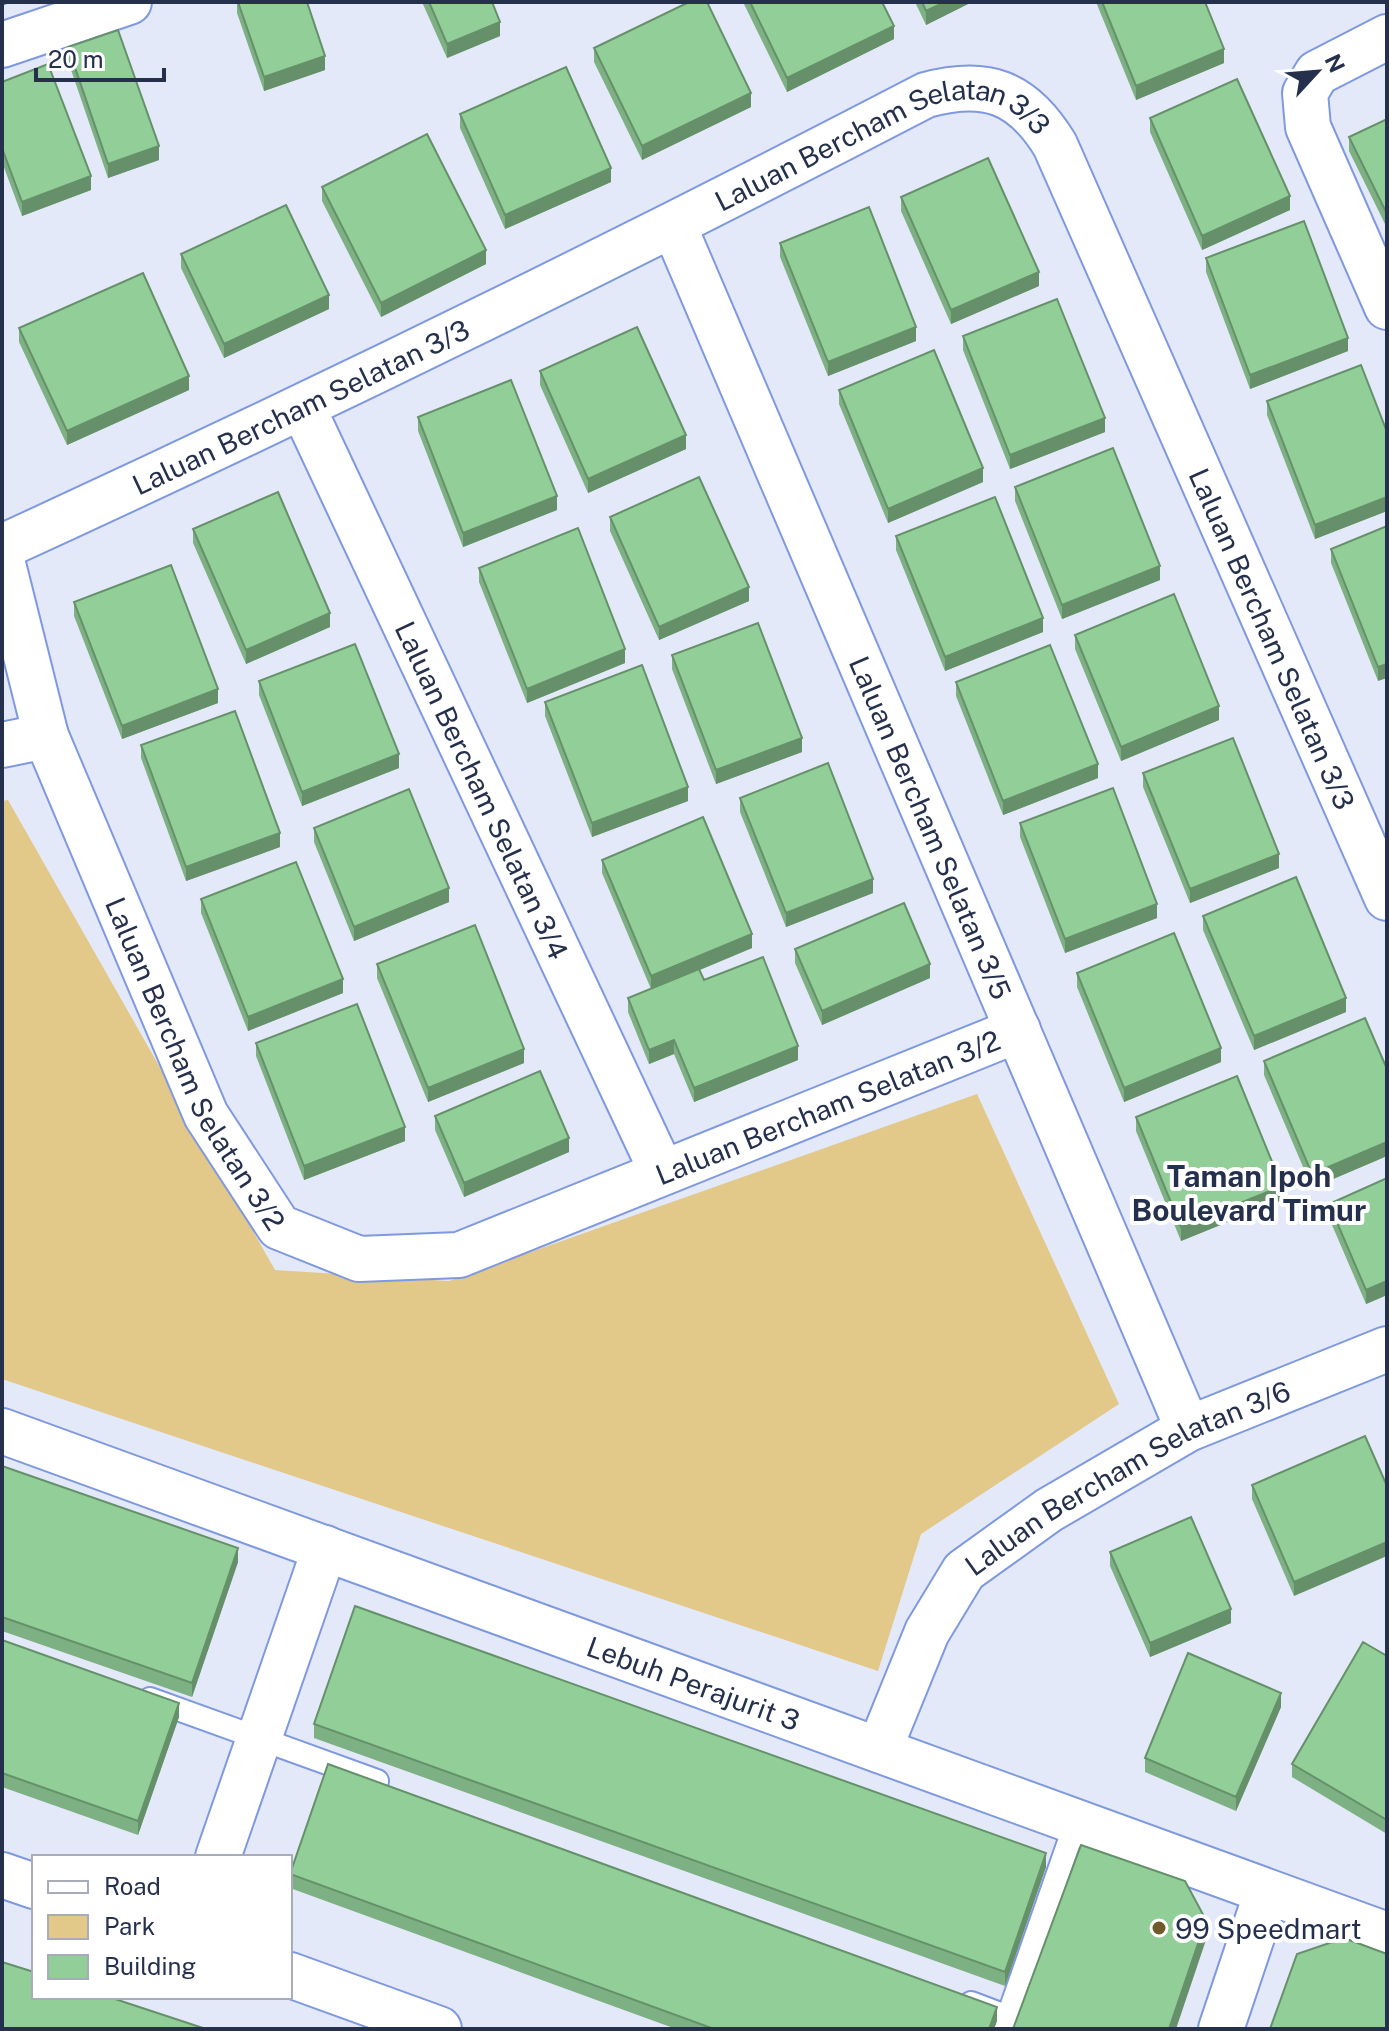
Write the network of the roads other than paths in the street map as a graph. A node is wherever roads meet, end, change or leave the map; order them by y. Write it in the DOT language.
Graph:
graph roads {
  1 [pos="129,2"];
  2 [pos="1387,37"];
  3 [pos="2,45"];
  4 [pos="674,226"];
  5 [pos="1387,307"];
  6 [pos="303,408"];
  7 [pos="2,547"];
  8 [pos="2,560"];
  9 [pos="46,736"];
  10 [pos="2,745"];
  11 [pos="1387,898"];
  12 [pos="1018,1030"];
  13 [pos="662,1172"];
  14 [pos="1387,1349"];
  15 [pos="1188,1429"];
  16 [pos="2,1431"];
  17 [pos="325,1548"];
  18 [pos="132,1693"];
  19 [pos="261,1738"];
  20 [pos="879,1750"];
  21 [pos="395,1788"];
  22 [pos="1076,1822"];
  23 [pos="219,1855"];
  24 [pos="2,1875"];
  25 [pos="32,1885"];
  26 [pos="1267,1892"];
  27 [pos="1387,1935"];
  28 [pos="292,1976"];
  29 [pos="948,1995"];
  30 [pos="1005,2023"];
  31 [pos="439,2029"];
  32 [pos="1221,2029"];
  1 -- 3 [label="street"];
  2 -- 5 [label="street"];
  4 -- 6 [label="street, Laluan Bercham Selatan 3/3"];
  4 -- 11 [label="street, Laluan Bercham Selatan 3/3"];
  4 -- 12 [label="street, Laluan Bercham Selatan 3/5"];
  6 -- 7 [label="street, Laluan Bercham Selatan 3/3"];
  6 -- 13 [label="street, Laluan Bercham Selatan 3/4"];
  8 -- 9 [label="street, Laluan Bercham Selatan 3/2"];
  9 -- 10 [label="street"];
  9 -- 13 [label="street, Laluan Bercham Selatan 3/2"];
  12 -- 13 [label="street, Laluan Bercham Selatan 3/2"];
  12 -- 15 [label="street, Laluan Bercham Selatan 3/5"];
  14 -- 15 [label="street, Laluan Bercham Selatan 3/6"];
  15 -- 20 [label="street, Laluan Bercham Selatan 3/6"];
  16 -- 17 [label="street, Lebuh Perajurit 3"];
  17 -- 19 [label="street"];
  17 -- 20 [label="street, Lebuh Perajurit 3"];
  18 -- 19 [label="lane"];
  19 -- 21 [label="lane"];
  19 -- 23 [label="street"];
  20 -- 22 [label="street, Lebuh Perajurit 3"];
  22 -- 26 [label="street, Lebuh Perajurit 3"];
  22 -- 30 [label="lane"];
  24 -- 25 [label="street"];
  26 -- 27 [label="street, Lebuh Perajurit 3"];
  26 -- 32 [label="street"];
  28 -- 31 [label="street"];
  29 -- 30 [label="lane"];
}
